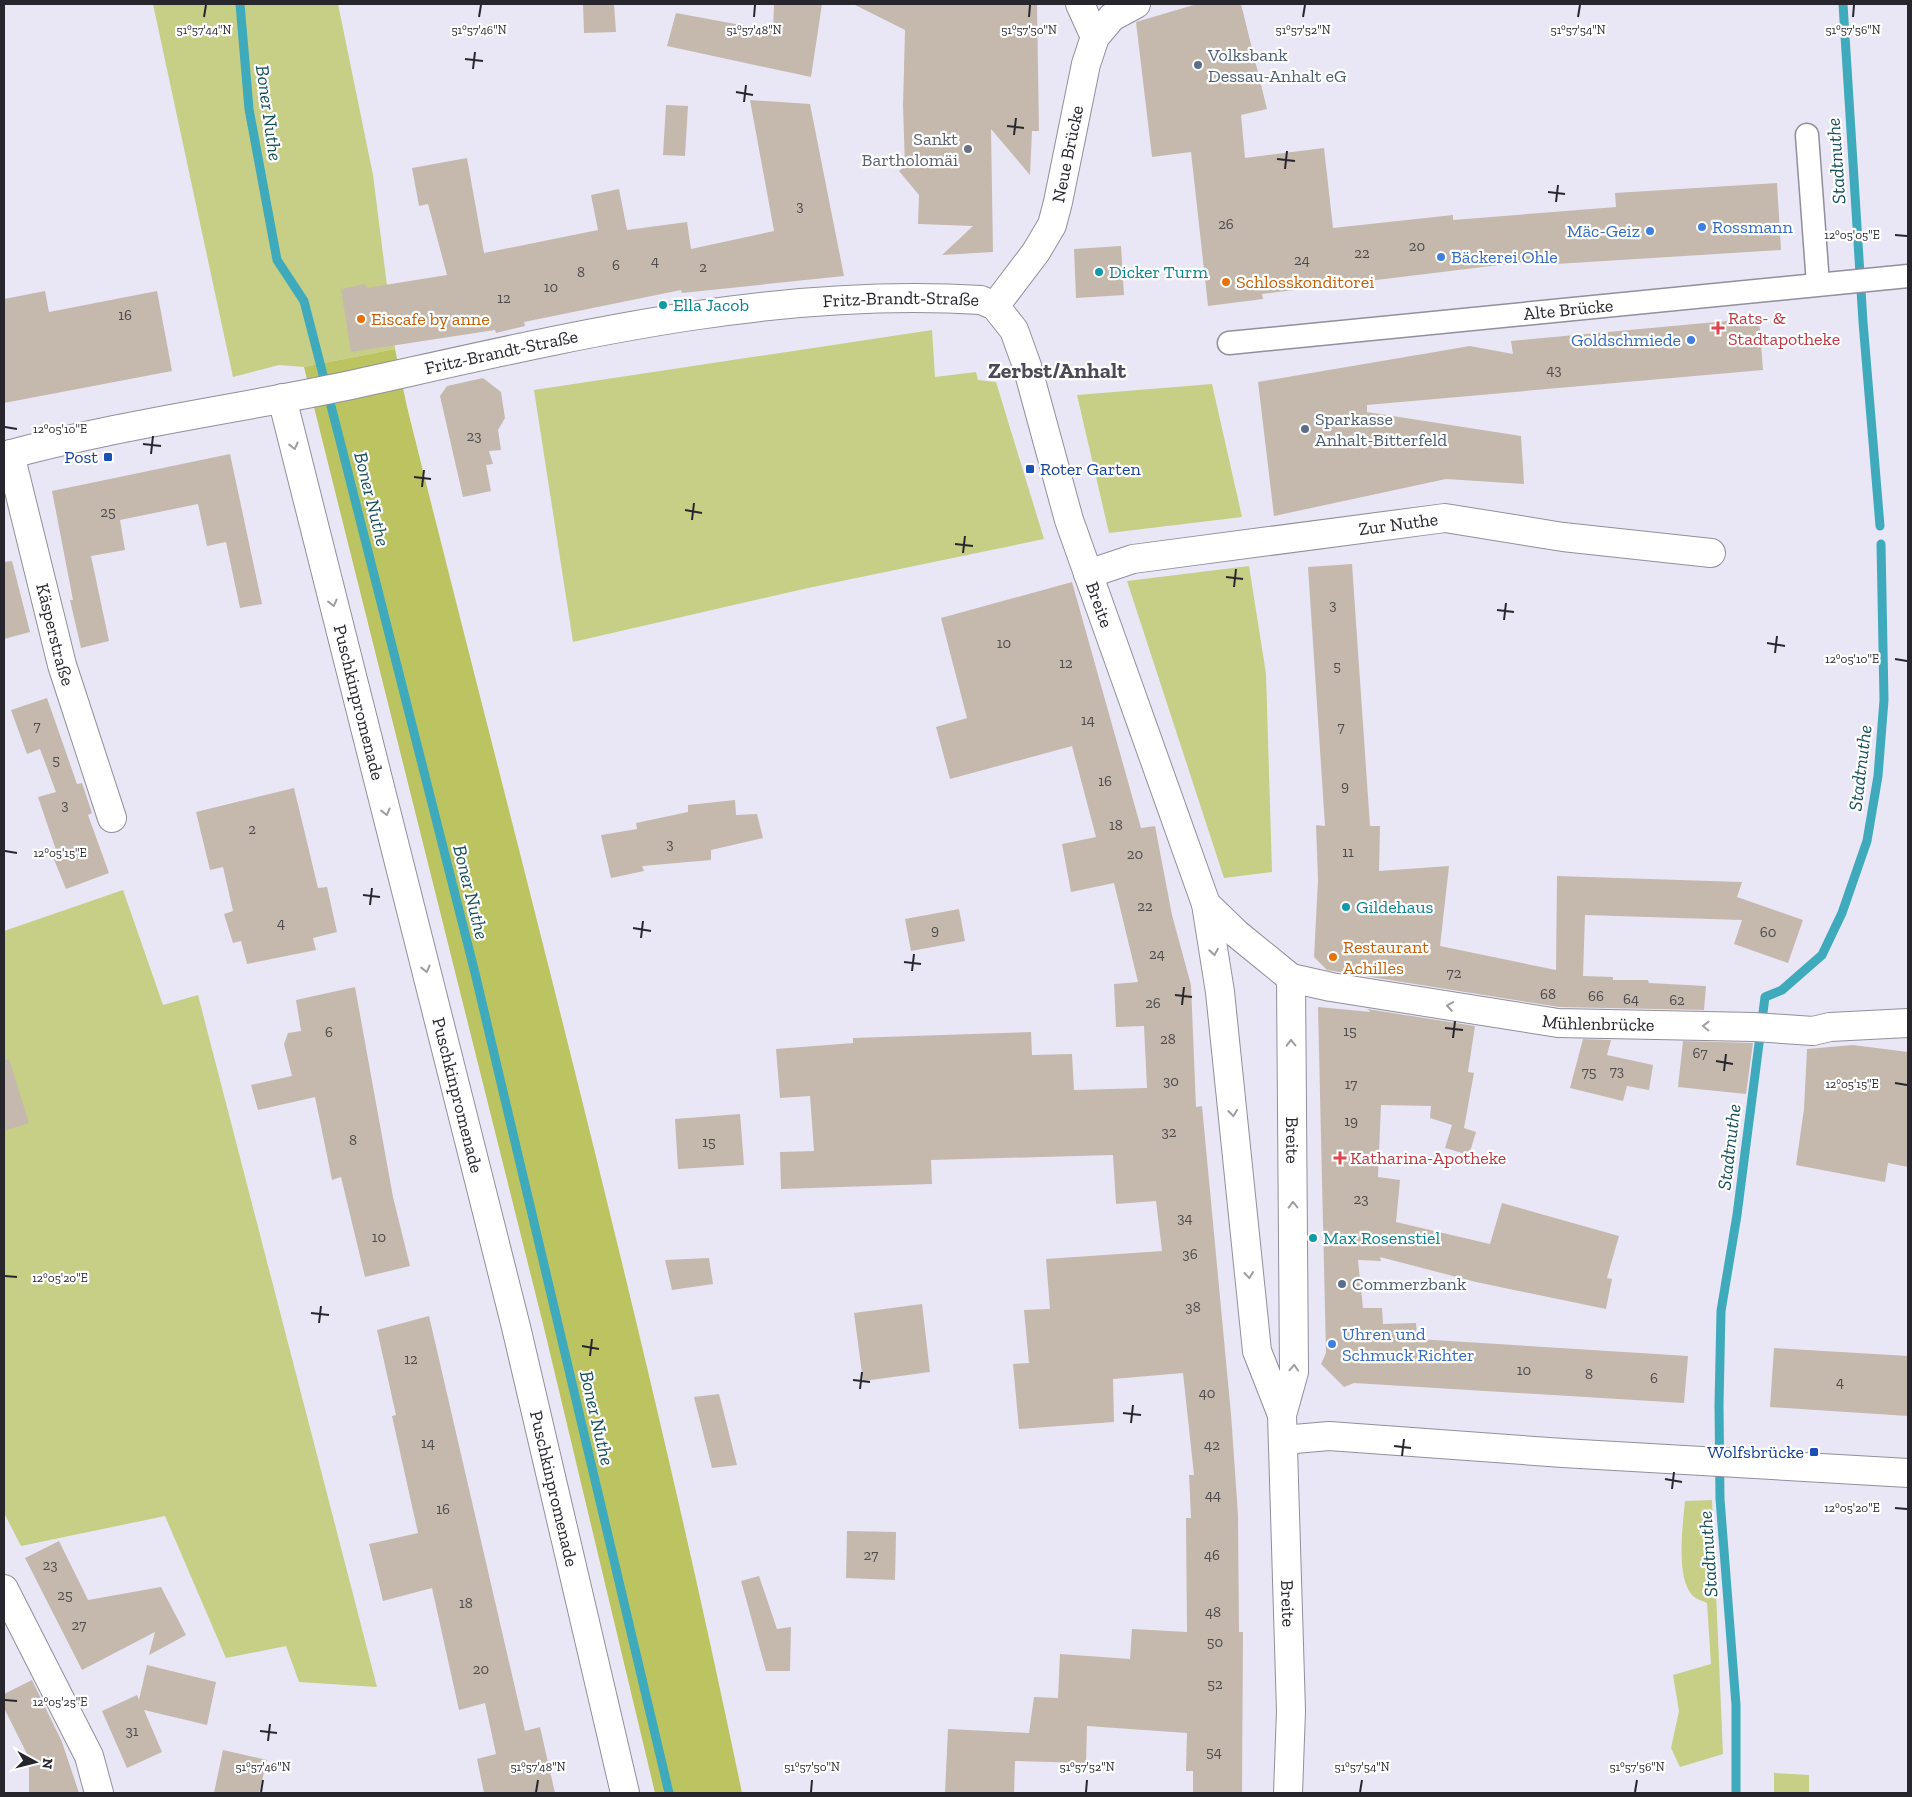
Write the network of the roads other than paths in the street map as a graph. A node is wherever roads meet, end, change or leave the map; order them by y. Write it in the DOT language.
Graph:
graph roads {
  1 [pos="1080,4"];
  2 [pos="1136,4"];
  3 [pos="1095,37"];
  4 [pos="1807,135"];
  5 [pos="1908,276"];
  6 [pos="1818,284"];
  7 [pos="995,306"];
  8 [pos="1229,343"];
  9 [pos="290,397"];
  10 [pos="7,455"];
  11 [pos="1711,553"];
  12 [pos="1088,574"];
  13 [pos="112,818"];
  14 [pos="1206,904"];
  15 [pos="1291,978"];
  16 [pos="1908,1023"];
  17 [pos="1283,1427"];
  18 [pos="1908,1473"];
  19 [pos="4,1590"];
  20 [pos="99,1793"];
  21 [pos="625,1793"];
  22 [pos="1288,1793"];
  1 -- 3 [label="street"];
  2 -- 3 [label="street, Neue Brücke"];
  3 -- 7 [label="street, Neue Brücke"];
  4 -- 6 [label="street"];
  5 -- 6 [label="street, Alte Brücke"];
  6 -- 8 [label="street, Alte Brücke"];
  7 -- 9 [label="street, Fritz-Brandt-Straße"];
  7 -- 12 [label="street, Breite"];
  9 -- 10 [label="street, Fritz-Brandt-Straße"];
  9 -- 21 [label="street, Puschkinpromenade, one-way"];
  10 -- 13 [label="street, Käsperstraße"];
  11 -- 12 [label="street, Zur Nuthe"];
  12 -- 14 [label="street, Breite"];
  14 -- 15 [label="street, Breite"];
  14 -- 17 [label="street, Breite, one-way"];
  16 -- 15 [label="street, Mühlenbrücke, one-way"];
  17 -- 15 [label="street, Breite, one-way"];
  17 -- 18 [label="street"];
  17 -- 22 [label="street, Breite"];
  19 -- 20 [label="street"];
}
